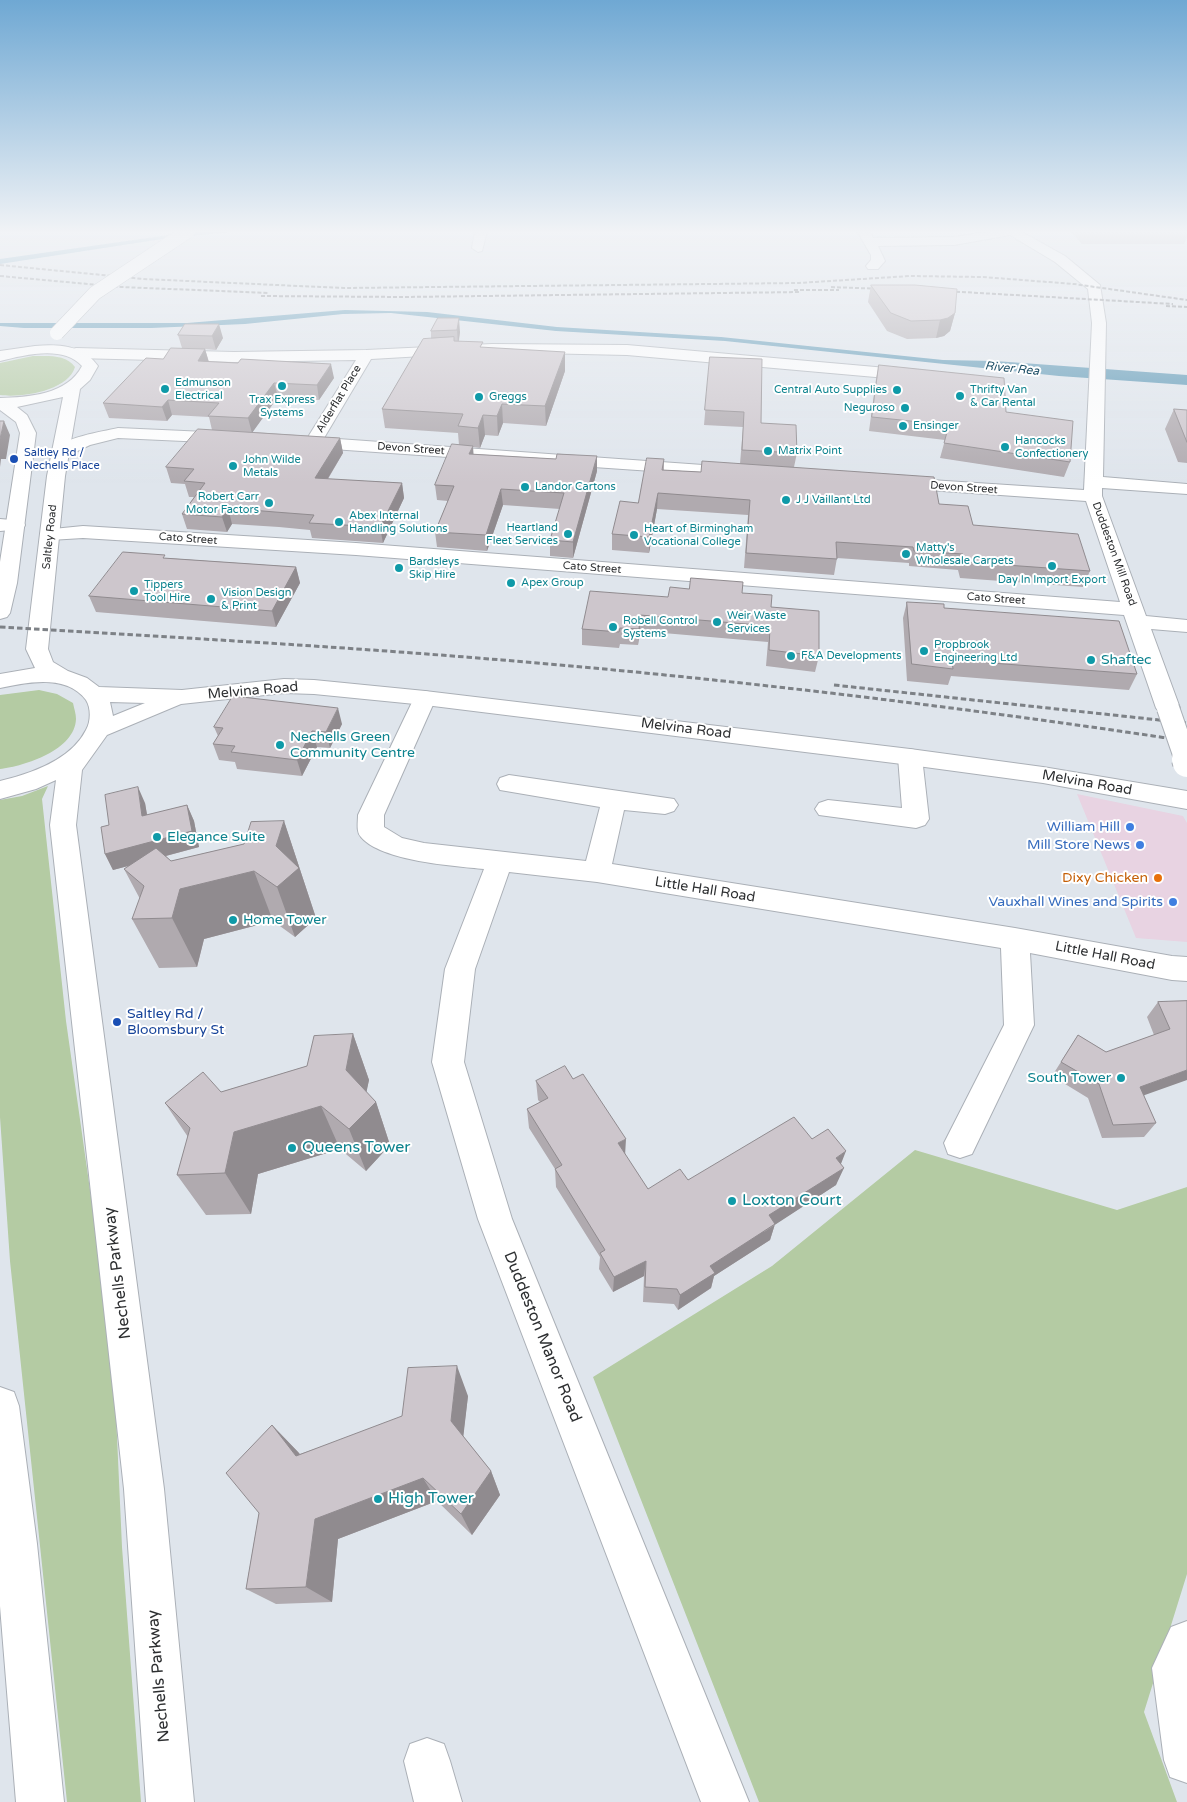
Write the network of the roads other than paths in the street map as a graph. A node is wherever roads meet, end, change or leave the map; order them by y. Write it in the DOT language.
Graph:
graph roads {
  1 [pos="74,315"];
  2 [pos="1098,315"];
  3 [pos="56,334"];
  4 [pos="22,351"];
  5 [pos="72,352"];
  6 [pos="0,354"];
  7 [pos="152,355"];
  8 [pos="366,355"];
  9 [pos="898,374"];
  10 [pos="80,380"];
  11 [pos="0,403"];
  12 [pos="248,439"];
  13 [pos="285,441"];
  14 [pos="313,443"];
  15 [pos="60,452"];
  16 [pos="752,473"];
  17 [pos="885,482"];
  18 [pos="1093,489"];
  19 [pos="1187,489"];
  20 [pos="8,525"];
  21 [pos="50,534"];
  22 [pos="0,613"];
  23 [pos="1136,616"];
  24 [pos="1187,626"];
  25 [pos="61,677"];
  26 [pos="0,681"];
  27 [pos="94,694"];
  28 [pos="182,697"];
  29 [pos="425,698"];
  30 [pos="90,740"];
  31 [pos="910,757"];
  32 [pos="1187,763"];
  33 [pos="509,784"];
  34 [pos="0,790"];
  35 [pos="614,800"];
  36 [pos="1187,800"];
  37 [pos="666,804"];
  38 [pos="828,809"];
  39 [pos="500,861"];
  40 [pos="597,872"];
  41 [pos="1015,939"];
  42 [pos="1187,969"];
  43 [pos="960,1143"];
  44 [pos="0,1406"];
  45 [pos="1187,1643"];
  46 [pos="1187,1760"];
  47 [pos="169,1796"];
  48 [pos="40,1801"];
  49 [pos="725,1802"];
  1 -- 3 [label="street, bridge"];
  2 -- 18 [label="street, Duddeston Mill Road"];
  3 -- 4 [label="street"];
  3 -- 5 [label="street"];
  4 -- 5 [label="street"];
  4 -- 6 [label="street"];
  5 -- 7 [label="street"];
  5 -- 10 [label="street"];
  7 -- 8 [label="street"];
  7 -- 10 [label="street"];
  8 -- 9 [label="street"];
  8 -- 14 [label="street, Alderflat Place"];
  10 -- 11 [label="street"];
  10 -- 15 [label="street, Saltley Road"];
  11 -- 20 [label="street"];
  12 -- 15 [label="street"];
  13 -- 14 [label="street, Devon Street"];
  14 -- 16 [label="street, Devon Street"];
  15 -- 21 [label="street, Saltley Road"];
  17 -- 18 [label="street, Devon Street"];
  18 -- 19 [label="street, Devon Street"];
  18 -- 23 [label="street, Duddeston Mill Road"];
  20 -- 22 [label="street"];
  21 -- 23 [label="street, Cato Street"];
  21 -- 25 [label="street, Saltley Road"];
  23 -- 24 [label="street, Cato Street"];
  23 -- 32 [label="street, Duddeston Mill Road, bridge"];
  25 -- 26 [label="street"];
  25 -- 27 [label="street"];
  27 -- 28 [label="street, Melvina Road"];
  27 -- 30 [label="street"];
  28 -- 29 [label="street, Melvina Road"];
  28 -- 30 [label="street, Melvina Road"];
  29 -- 31 [label="street, Melvina Road"];
  29 -- 39 [label="street, Little Hall Road"];
  30 -- 34 [label="street, Melvina Road"];
  30 -- 47 [label="street, Nechells Parkway"];
  31 -- 36 [label="street, Melvina Road"];
  31 -- 38 [label="street"];
  33 -- 35 [label="street"];
  35 -- 37 [label="street"];
  35 -- 40 [label="street"];
  39 -- 40 [label="street, Little Hall Road"];
  39 -- 49 [label="street, Duddeston Manor Road"];
  40 -- 41 [label="street, Little Hall Road"];
  41 -- 42 [label="street, Little Hall Road"];
  41 -- 43 [label="street"];
  44 -- 48 [label="street"];
  45 -- 46 [label="street"];
}
